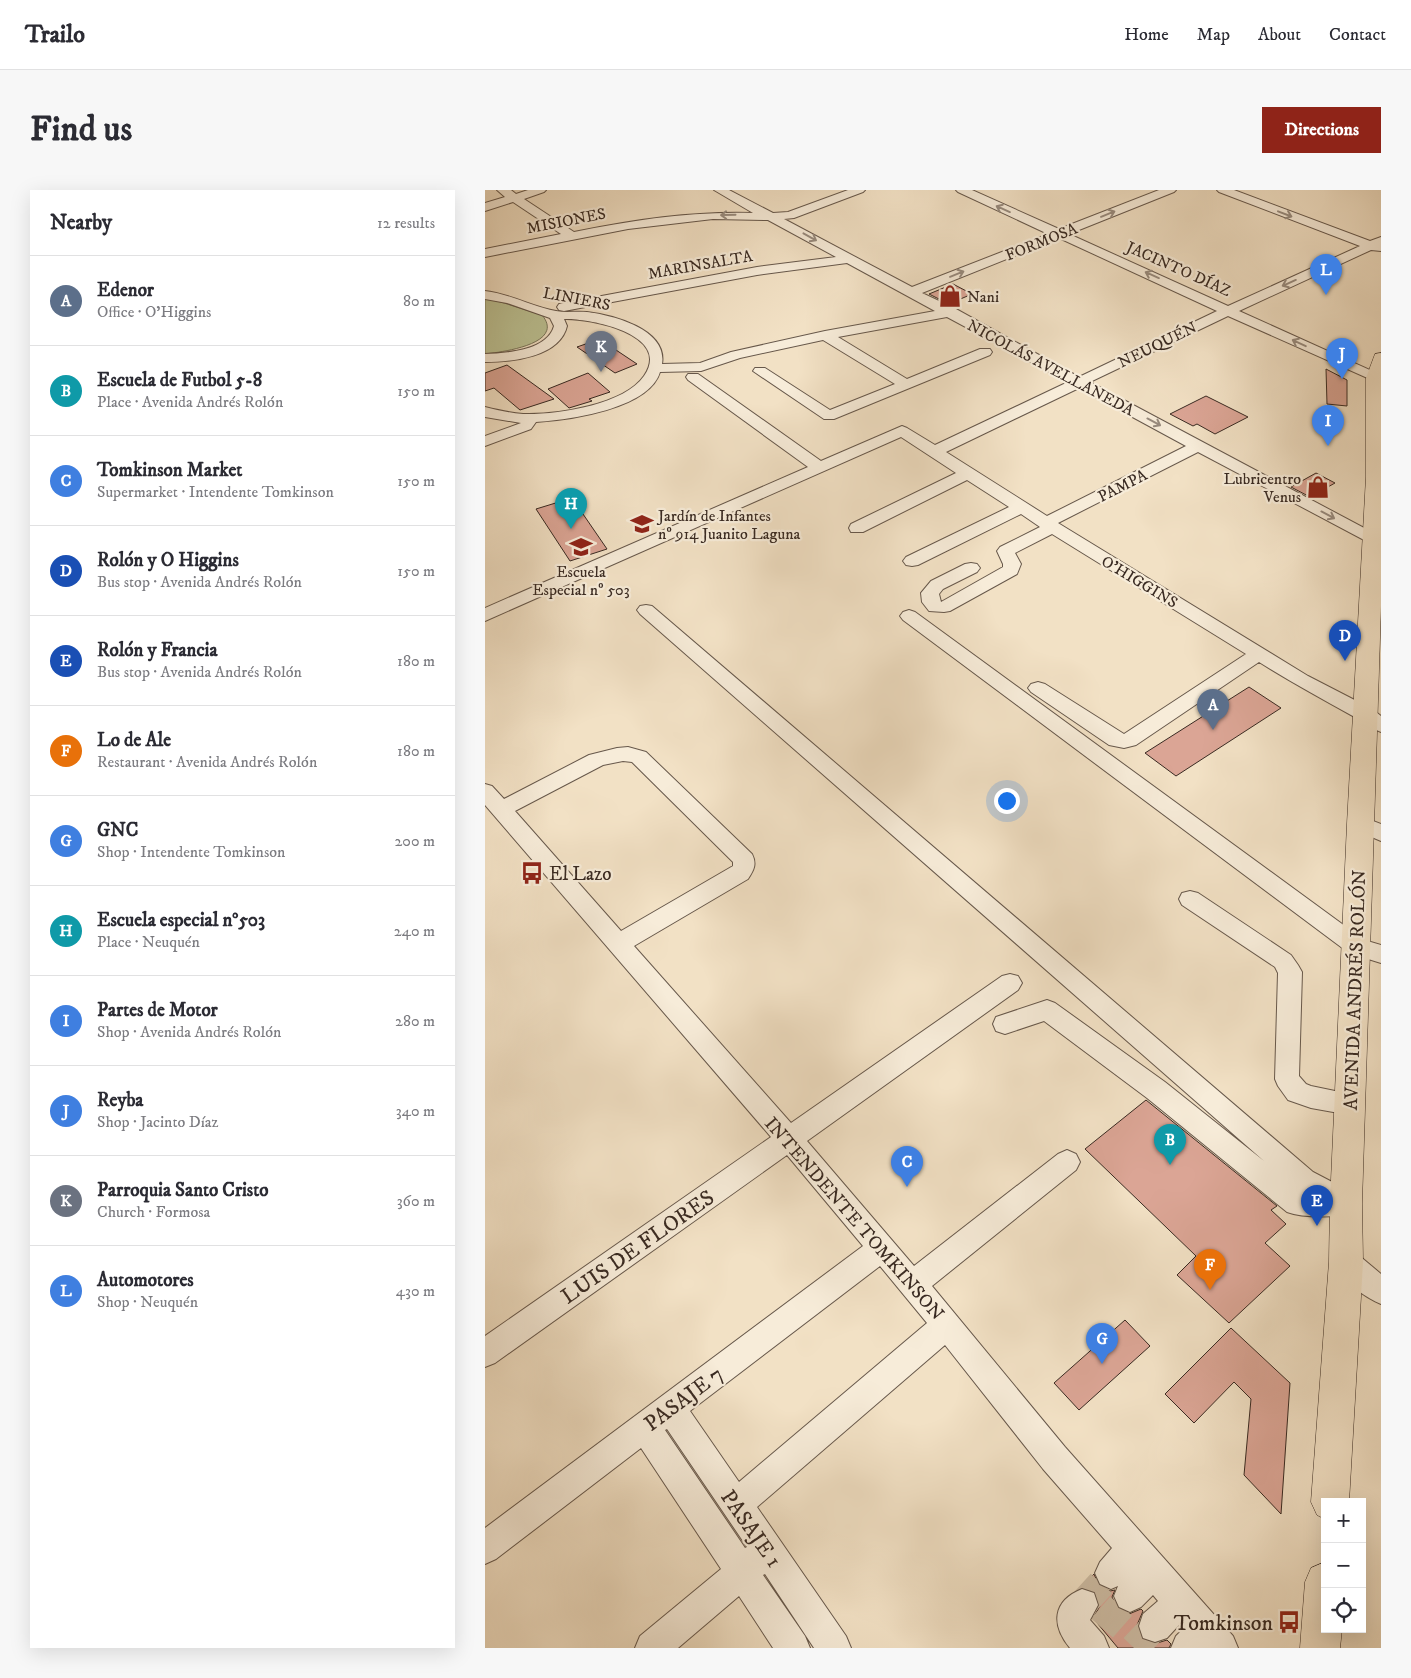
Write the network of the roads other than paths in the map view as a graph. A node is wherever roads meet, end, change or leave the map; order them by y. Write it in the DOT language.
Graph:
graph roads {
  1 [pos="503,190"];
  2 [pos="540,190"];
  3 [pos="721,190"];
  4 [pos="859,190"];
  5 [pos="961,190"];
  6 [pos="1170,190"];
  7 [pos="1223,190"];
  8 [pos="515,198"];
  9 [pos="485,206"];
  10 [pos="773,217"];
  11 [pos="1060,234"];
  12 [pos="570,235"];
  13 [pos="1377,245"];
  14 [pos="485,252"];
  15 [pos="851,259"];
  16 [pos="912,292"];
  17 [pos="485,295"];
  18 [pos="1229,310"];
  19 [pos="555,312"];
  20 [pos="951,312"];
  21 [pos="825,335"];
  22 [pos="985,352"];
  23 [pos="485,358"];
  24 [pos="1381,358"];
  25 [pos="760,371"];
  26 [pos="697,372"];
  27 [pos="653,374"];
  28 [pos="1378,379"];
  29 [pos="1079,382"];
  30 [pos="906,384"];
  31 [pos="485,412"];
  32 [pos="532,418"];
  33 [pos="485,442"];
  34 [pos="1198,446"];
  35 [pos="934,452"];
  36 [pos="819,467"];
  37 [pos="968,473"];
  38 [pos="1021,507"];
  39 [pos="1049,525"];
  40 [pos="857,528"];
  41 [pos="1377,542"];
  42 [pos="913,561"];
  43 [pos="971,568"];
  44 [pos="646,610"];
  45 [pos="485,614"];
  46 [pos="909,616"];
  47 [pos="1259,654"];
  48 [pos="1374,674"];
  49 [pos="1038,688"];
  50 [pos="1373,720"];
  51 [pos="493,800"];
  52 [pos="1370,828"];
  53 [pos="1190,899"];
  54 [pos="618,944"];
  55 [pos="1369,950"];
  56 [pos="1010,983"];
  57 [pos="1005,1024"];
  58 [pos="1350,1104"];
  59 [pos="790,1140"];
  60 [pos="1067,1162"];
  61 [pos="1347,1203"];
  62 [pos="882,1248"];
  63 [pos="1347,1262"];
  64 [pos="912,1284"];
  65 [pos="1381,1291"];
  66 [pos="947,1325"];
  67 [pos="485,1353"];
  68 [pos="671,1407"];
  69 [pos="645,1427"];
  70 [pos="1330,1498"];
  71 [pos="735,1505"];
  72 [pos="485,1548"];
  73 [pos="1133,1548"];
  74 [pos="768,1550"];
  75 [pos="1153,1571"];
  76 [pos="741,1572"];
  77 [pos="1325,1588"];
  78 [pos="1180,1602"];
  79 [pos="1155,1626"];
  80 [pos="1205,1642"];
  81 [pos="652,1648"];
  82 [pos="793,1648"];
  83 [pos="834,1648"];
  84 [pos="1320,1648"];
  1 -- 8 [label="street"];
  2 -- 8 [label="street"];
  3 -- 10 [label="street, NICOLÁS AVELLANEDA"];
  4 -- 10 [label="street, MISIONES"];
  11 -- 5 [label="street, JACINTO DÍAZ, one-way"];
  11 -- 6 [label="street, FORMOSA, one-way"];
  7 -- 13 [label="street, one-way"];
  8 -- 9 [label="street"];
  8 -- 12 [label="street"];
  10 -- 12 [label="street, MISIONES, one-way"];
  10 -- 15 [label="street, NICOLÁS AVELLANEDA, one-way"];
  16 -- 11 [label="street, FORMOSA, one-way"];
  18 -- 11 [label="street, JACINTO DÍAZ, one-way"];
  12 -- 14 [label="street, MISIONES"];
  13 -- 18 [label="street, NEUQUÉN, one-way"];
  15 -- 16 [label="street, NICOLÁS AVELLANEDA"];
  15 -- 19 [label="street, MARINSALTA"];
  16 -- 20 [label="street, NICOLÁS AVELLANEDA"];
  17 -- 19 [label="street, LINIERS"];
  28 -- 18 [label="street, JACINTO DÍAZ, one-way"];
  18 -- 29 [label="street, NEUQUÉN"];
  19 -- 23 [label="street"];
  19 -- 27 [label="street, LINIERS"];
  20 -- 21 [label="street"];
  20 -- 29 [label="street, NICOLÁS AVELLANEDA"];
  21 -- 26 [label="street"];
  21 -- 30 [label="street"];
  22 -- 30 [label="street"];
  24 -- 28 [label="main road, AVENIDA ANDRÉS ROLÓN"];
  25 -- 30 [label="street"];
  26 -- 27 [label="street"];
  26 -- 36 [label="street"];
  27 -- 32 [label="street"];
  28 -- 41 [label="main road, AVENIDA ANDRÉS ROLÓN"];
  29 -- 34 [label="street, NICOLÁS AVELLANEDA, one-way"];
  29 -- 35 [label="street, NEUQUÉN"];
  31 -- 32 [label="street"];
  32 -- 33 [label="street"];
  34 -- 39 [label="street, PAMPA"];
  34 -- 41 [label="street, NICOLÁS AVELLANEDA, one-way"];
  35 -- 36 [label="street, O'HIGGINS"];
  35 -- 37 [label="street, O'HIGGINS"];
  36 -- 45 [label="street"];
  37 -- 38 [label="street, O'HIGGINS"];
  37 -- 40 [label="street"];
  38 -- 39 [label="street, O'HIGGINS"];
  38 -- 42 [label="street"];
  39 -- 43 [label="street, PAMPA"];
  39 -- 47 [label="street, O'HIGGINS"];
  41 -- 48 [label="main road, AVENIDA ANDRÉS ROLÓN"];
  44 -- 61 [label="street"];
  46 -- 55 [label="street"];
  47 -- 49 [label="street"];
  47 -- 50 [label="street, O'HIGGINS"];
  48 -- 50 [label="main road, AVENIDA ANDRÉS ROLÓN"];
  50 -- 52 [label="main road, AVENIDA ANDRÉS ROLÓN"];
  51 -- 54 [label="street, INTENDENTE TOMKINSON"];
  51 -- 54 [label="street"];
  52 -- 55 [label="main road, AVENIDA ANDRÉS ROLÓN"];
  53 -- 58 [label="street"];
  54 -- 59 [label="street, INTENDENTE TOMKINSON"];
  55 -- 58 [label="main road, AVENIDA ANDRÉS ROLÓN"];
  56 -- 59 [label="street, LUIS DE FLORES"];
  57 -- 61 [label="street"];
  58 -- 61 [label="main road, AVENIDA ANDRÉS ROLÓN"];
  59 -- 62 [label="street, INTENDENTE TOMKINSON"];
  59 -- 67 [label="street, LUIS DE FLORES"];
  60 -- 64 [label="street"];
  61 -- 63 [label="main road, AVENIDA ANDRÉS ROLÓN"];
  62 -- 64 [label="street, INTENDENTE TOMKINSON"];
  62 -- 68 [label="street, PASAJE 7"];
  63 -- 65 [label="street"];
  63 -- 70 [label="main road, AVENIDA ANDRÉS ROLÓN"];
  64 -- 66 [label="street, INTENDENTE TOMKINSON"];
  66 -- 71 [label="street"];
  66 -- 73 [label="street, INTENDENTE TOMKINSON"];
  68 -- 69 [label="street, PASAJE 7"];
  68 -- 71 [label="street, PASAJE 1"];
  69 -- 72 [label="street, PASAJE 7"];
  69 -- 76 [label="street, PASAJE 1"];
  71 -- 74 [label="street, PASAJE 1"];
  73 -- 75 [label="street, INTENDENTE TOMKINSON"];
  73 -- 75 [label="street"];
  74 -- 76 [label="street"];
  74 -- 83 [label="street, PASAJE 1"];
  75 -- 78 [label="street, INTENDENTE TOMKINSON"];
  76 -- 81 [label="street"];
  76 -- 82 [label="street, PASAJE 1"];
  77 -- 84 [label="main road"];
  78 -- 79 [label="street"];
  78 -- 80 [label="street, INTENDENTE TOMKINSON"];
}
